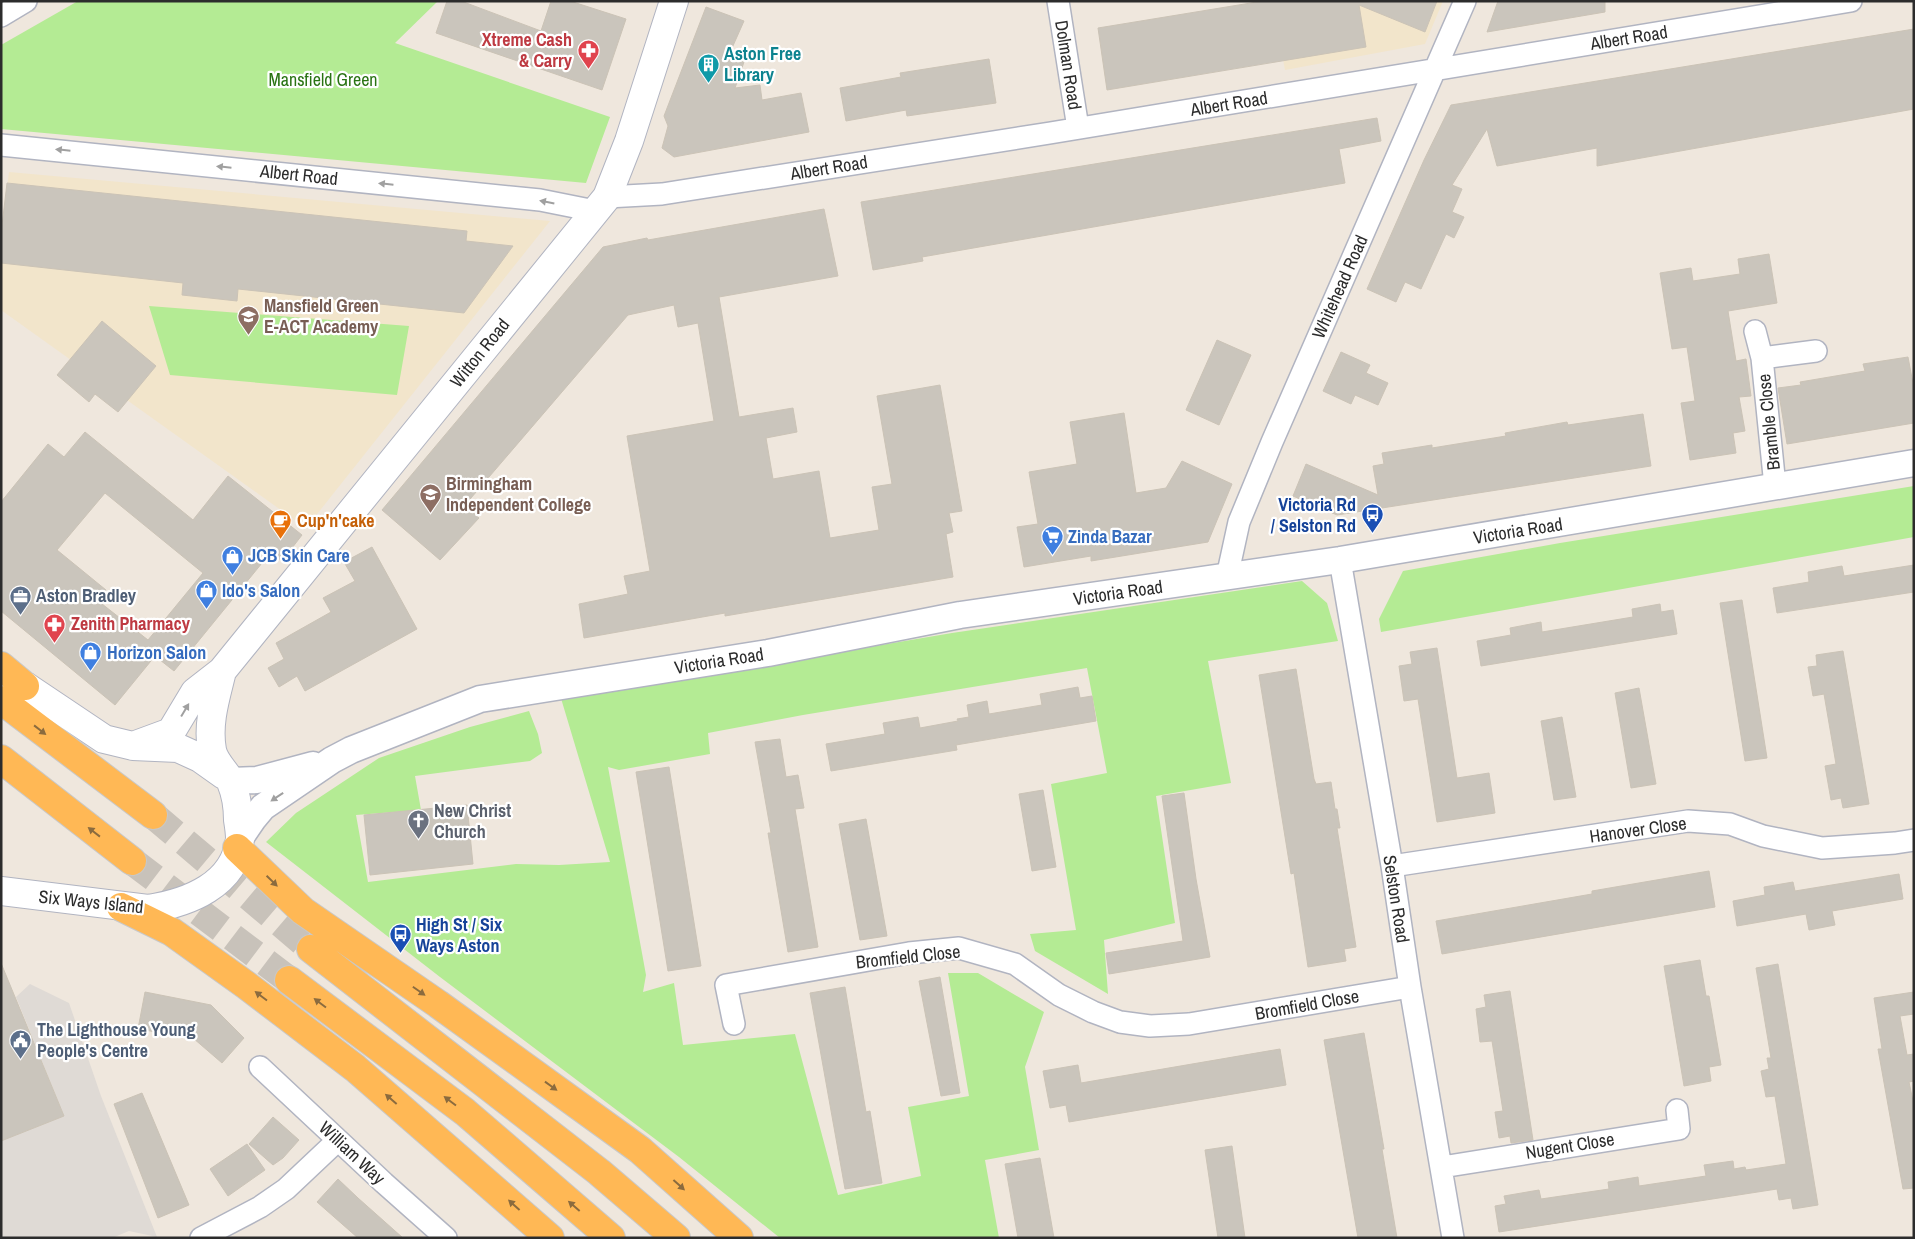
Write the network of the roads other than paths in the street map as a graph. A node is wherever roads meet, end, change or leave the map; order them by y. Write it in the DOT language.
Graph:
graph roads {
  1 [pos="26,1"];
  2 [pos="674,1"];
  3 [pos="1058,1"];
  4 [pos="1465,1"];
  5 [pos="1851,1"];
  6 [pos="1,16"];
  7 [pos="1434,70"];
  8 [pos="1078,128"];
  9 [pos="1,145"];
  10 [pos="601,204"];
  11 [pos="1755,331"];
  12 [pos="1816,351"];
  13 [pos="1762,358"];
  14 [pos="1914,463"];
  15 [pos="1775,486"];
  16 [pos="1340,560"];
  17 [pos="1227,577"];
  18 [pos="1,666"];
  19 [pos="222,671"];
  20 [pos="13,685"];
  21 [pos="1,700"];
  22 [pos="133,746"];
  23 [pos="1,759"];
  24 [pos="332,760"];
  25 [pos="229,779"];
  26 [pos="152,815"];
  27 [pos="1914,840"];
  28 [pos="238,843"];
  29 [pos="132,862"];
  30 [pos="1392,866"];
  31 [pos="1,891"];
  32 [pos="121,907"];
  33 [pos="311,949"];
  34 [pos="289,980"];
  35 [pos="1410,987"];
  36 [pos="734,1024"];
  37 [pos="260,1067"];
  38 [pos="1677,1110"];
  39 [pos="338,1140"];
  40 [pos="1442,1167"];
  41 [pos="201,1238"];
  42 [pos="446,1238"];
  43 [pos="550,1238"];
  44 [pos="611,1238"];
  45 [pos="676,1238"];
  46 [pos="739,1238"];
  47 [pos="1453,1238"];
  1 -- 6 [label="street"];
  2 -- 10 [label="main road, Witton Road"];
  3 -- 8 [label="street, Dolman Road"];
  4 -- 7 [label="street, Whitehead Road"];
  5 -- 7 [label="street, Albert Road"];
  7 -- 8 [label="street, Albert Road"];
  7 -- 17 [label="street, Whitehead Road"];
  8 -- 10 [label="street, Albert Road"];
  10 -- 9 [label="street, Albert Road, one-way"];
  10 -- 19 [label="main road, Witton Road"];
  11 -- 13 [label="street, Bramble Close"];
  12 -- 13 [label="street, Bramble Close"];
  13 -- 15 [label="street, Bramble Close"];
  14 -- 15 [label="street, Victoria Road"];
  15 -- 16 [label="street, Victoria Road"];
  16 -- 17 [label="street, Victoria Road"];
  16 -- 30 [label="street, Selston Road"];
  17 -- 24 [label="street, Victoria Road"];
  18 -- 20 [label="highway"];
  22 -- 19 [label="main road, Witton Road, one-way"];
  19 -- 25 [label="main road, Witton Road"];
  20 -- 22 [label="main road"];
  21 -- 26 [label="highway, one-way"];
  22 -- 25 [label="main road"];
  29 -- 23 [label="highway, one-way"];
  24 -- 25 [label="street, Victoria Road"];
  24 -- 28 [label="street, Victoria Road, one-way"];
  25 -- 28 [label="main road, Six Ways Island"];
  27 -- 30 [label="street, Hanover Close"];
  28 -- 32 [label="main road, Six Ways Island"];
  28 -- 46 [label="highway, one-way"];
  30 -- 35 [label="street, Selston Road"];
  31 -- 32 [label="main road, Six Ways Island"];
  43 -- 32 [label="highway, one-way"];
  33 -- 45 [label="highway"];
  44 -- 34 [label="highway, one-way"];
  35 -- 36 [label="street, Bromfield Close"];
  35 -- 40 [label="street, Selston Road"];
  37 -- 39 [label="street, William Way"];
  38 -- 40 [label="street, Nugent Close"];
  39 -- 41 [label="street"];
  39 -- 42 [label="street, William Way"];
  40 -- 47 [label="street, Selston Road"];
}
